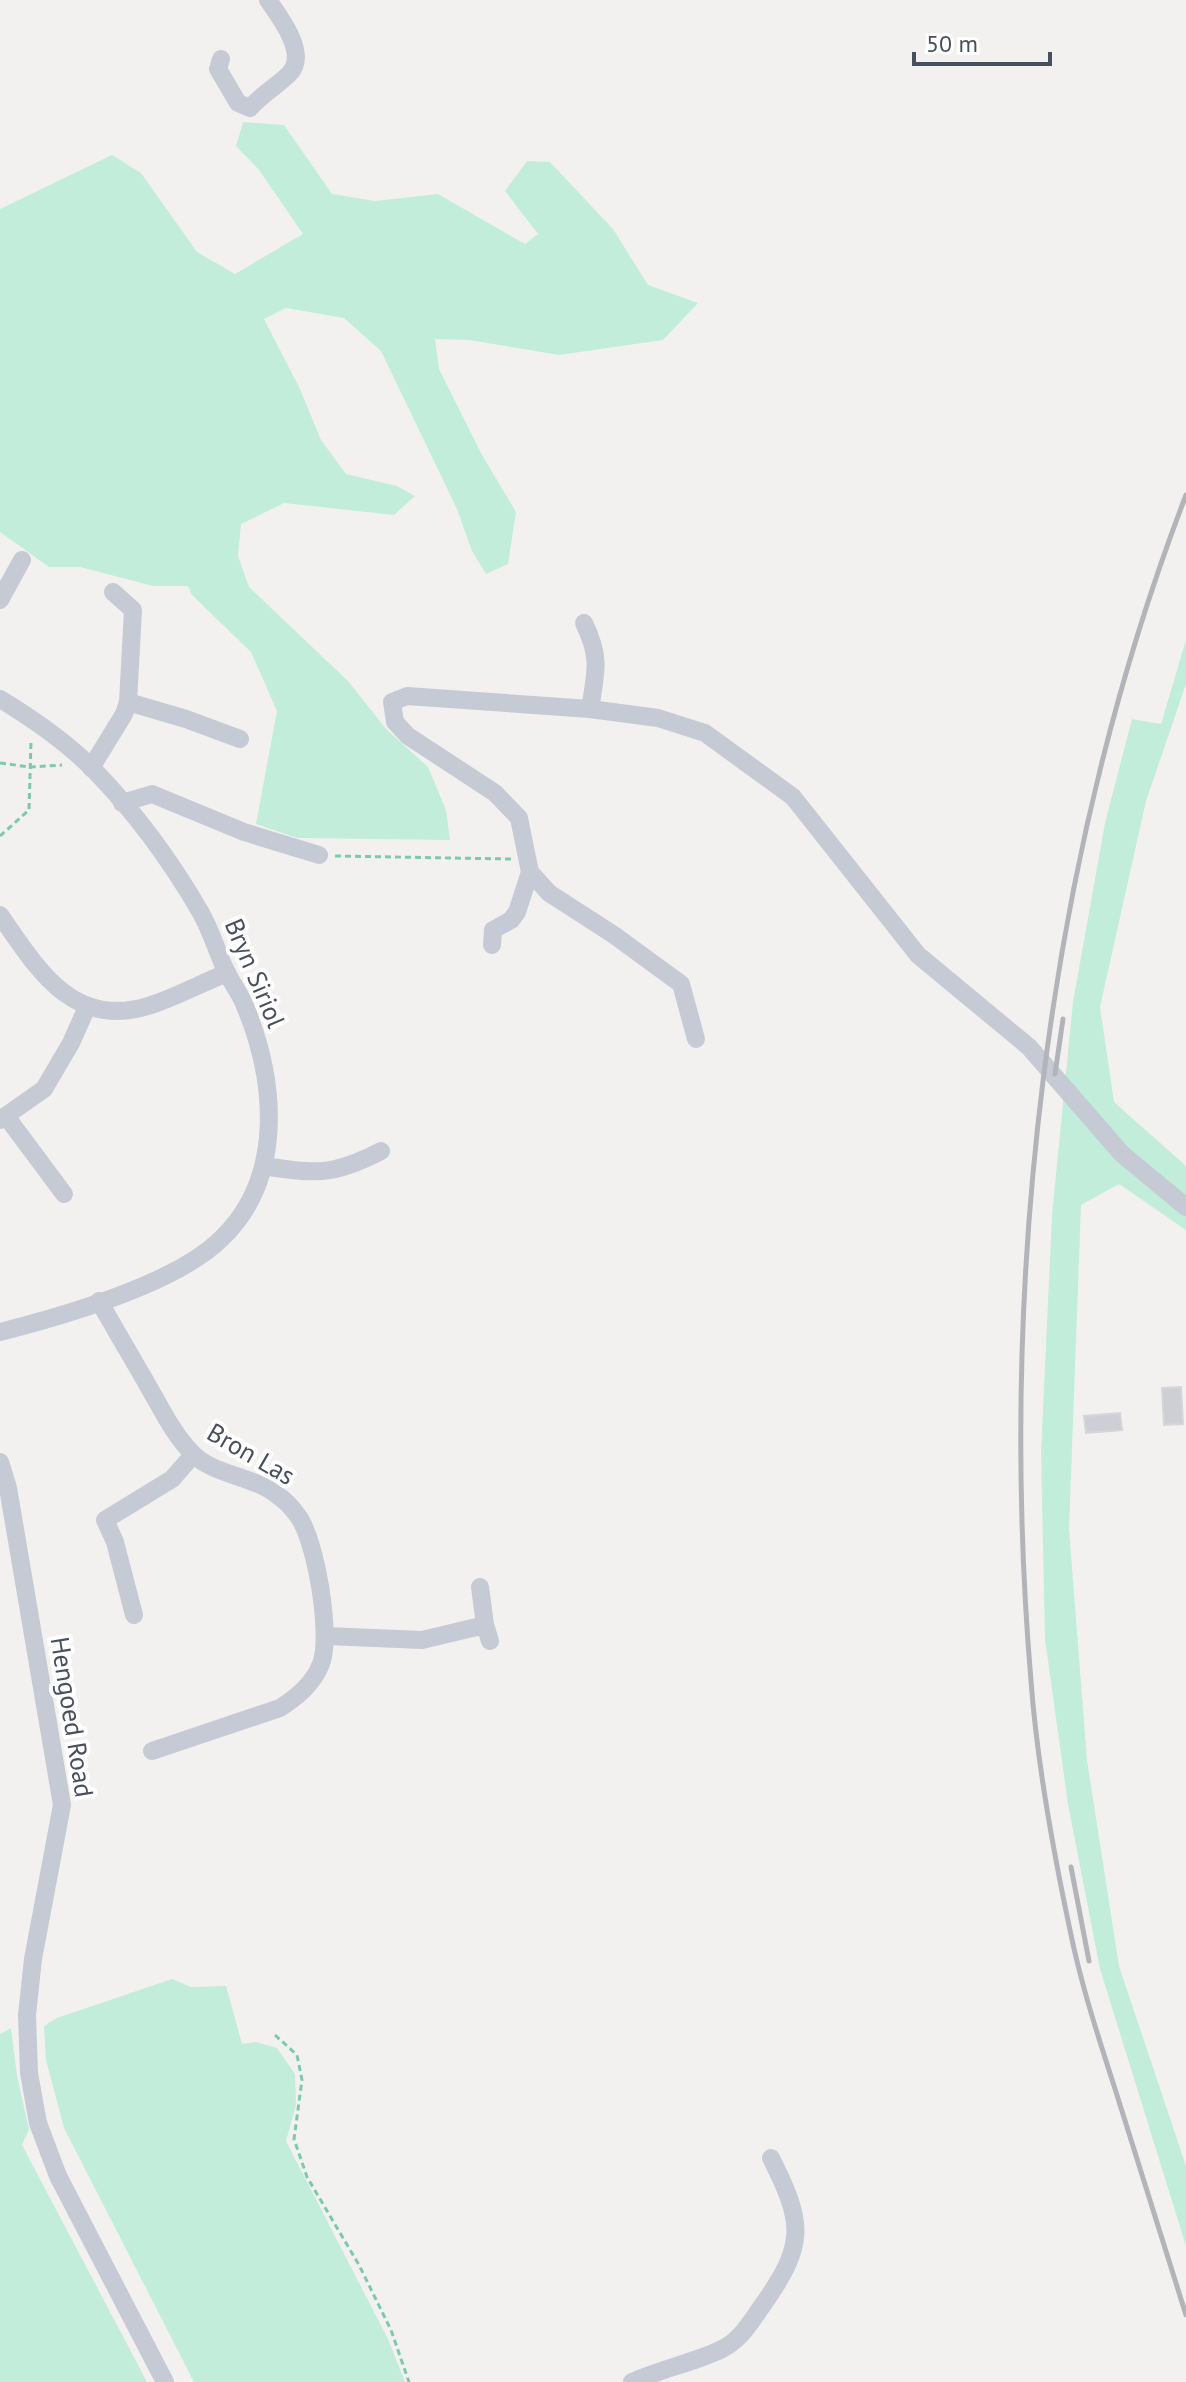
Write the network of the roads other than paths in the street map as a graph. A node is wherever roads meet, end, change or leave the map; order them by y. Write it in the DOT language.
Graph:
graph roads {
  1 [pos="268,0"];
  2 [pos="221,59"];
  3 [pos="22,560"];
  4 [pos="113,592"];
  5 [pos="0,600"];
  6 [pos="584,623"];
  7 [pos="0,699"];
  8 [pos="128,702"];
  9 [pos="590,709"];
  10 [pos="240,739"];
  11 [pos="88,765"];
  12 [pos="122,803"];
  13 [pos="319,855"];
  14 [pos="529,867"];
  15 [pos="0,915"];
  16 [pos="492,945"];
  17 [pos="227,973"];
  18 [pos="87,1007"];
  19 [pos="696,1039"];
  20 [pos="3,1118"];
  21 [pos="381,1151"];
  22 [pos="264,1166"];
  23 [pos="64,1194"];
  24 [pos="1186,1207"];
  25 [pos="99,1301"];
  26 [pos="0,1332"];
  27 [pos="193,1455"];
  28 [pos="0,1462"];
  29 [pos="480,1587"];
  30 [pos="134,1615"];
  31 [pos="326,1636"];
  32 [pos="152,1751"];
  33 [pos="771,2158"];
  34 [pos="165,2382"];
  35 [pos="632,2382"];
  1 -- 2 [label="street"];
  3 -- 5 [label="street"];
  4 -- 8 [label="street"];
  6 -- 9 [label="street"];
  7 -- 11 [label="street, Bryn Siriol"];
  8 -- 10 [label="street"];
  8 -- 11 [label="street"];
  9 -- 14 [label="street"];
  9 -- 24 [label="street"];
  11 -- 12 [label="street, Bryn Siriol"];
  12 -- 13 [label="street"];
  12 -- 17 [label="street, Bryn Siriol"];
  14 -- 16 [label="street"];
  14 -- 19 [label="street"];
  15 -- 18 [label="street"];
  17 -- 18 [label="street"];
  17 -- 22 [label="street, Bryn Siriol"];
  18 -- 20 [label="street"];
  20 -- 23 [label="street"];
  21 -- 22 [label="street"];
  22 -- 25 [label="street, Bryn Siriol"];
  25 -- 26 [label="street, Bryn Siriol"];
  25 -- 27 [label="street, Bron Las"];
  27 -- 30 [label="street"];
  27 -- 31 [label="street, Bron Las"];
  28 -- 34 [label="street, Hengoed Road"];
  29 -- 31 [label="street"];
  31 -- 32 [label="street, Bron Las"];
  33 -- 35 [label="street"];
}
